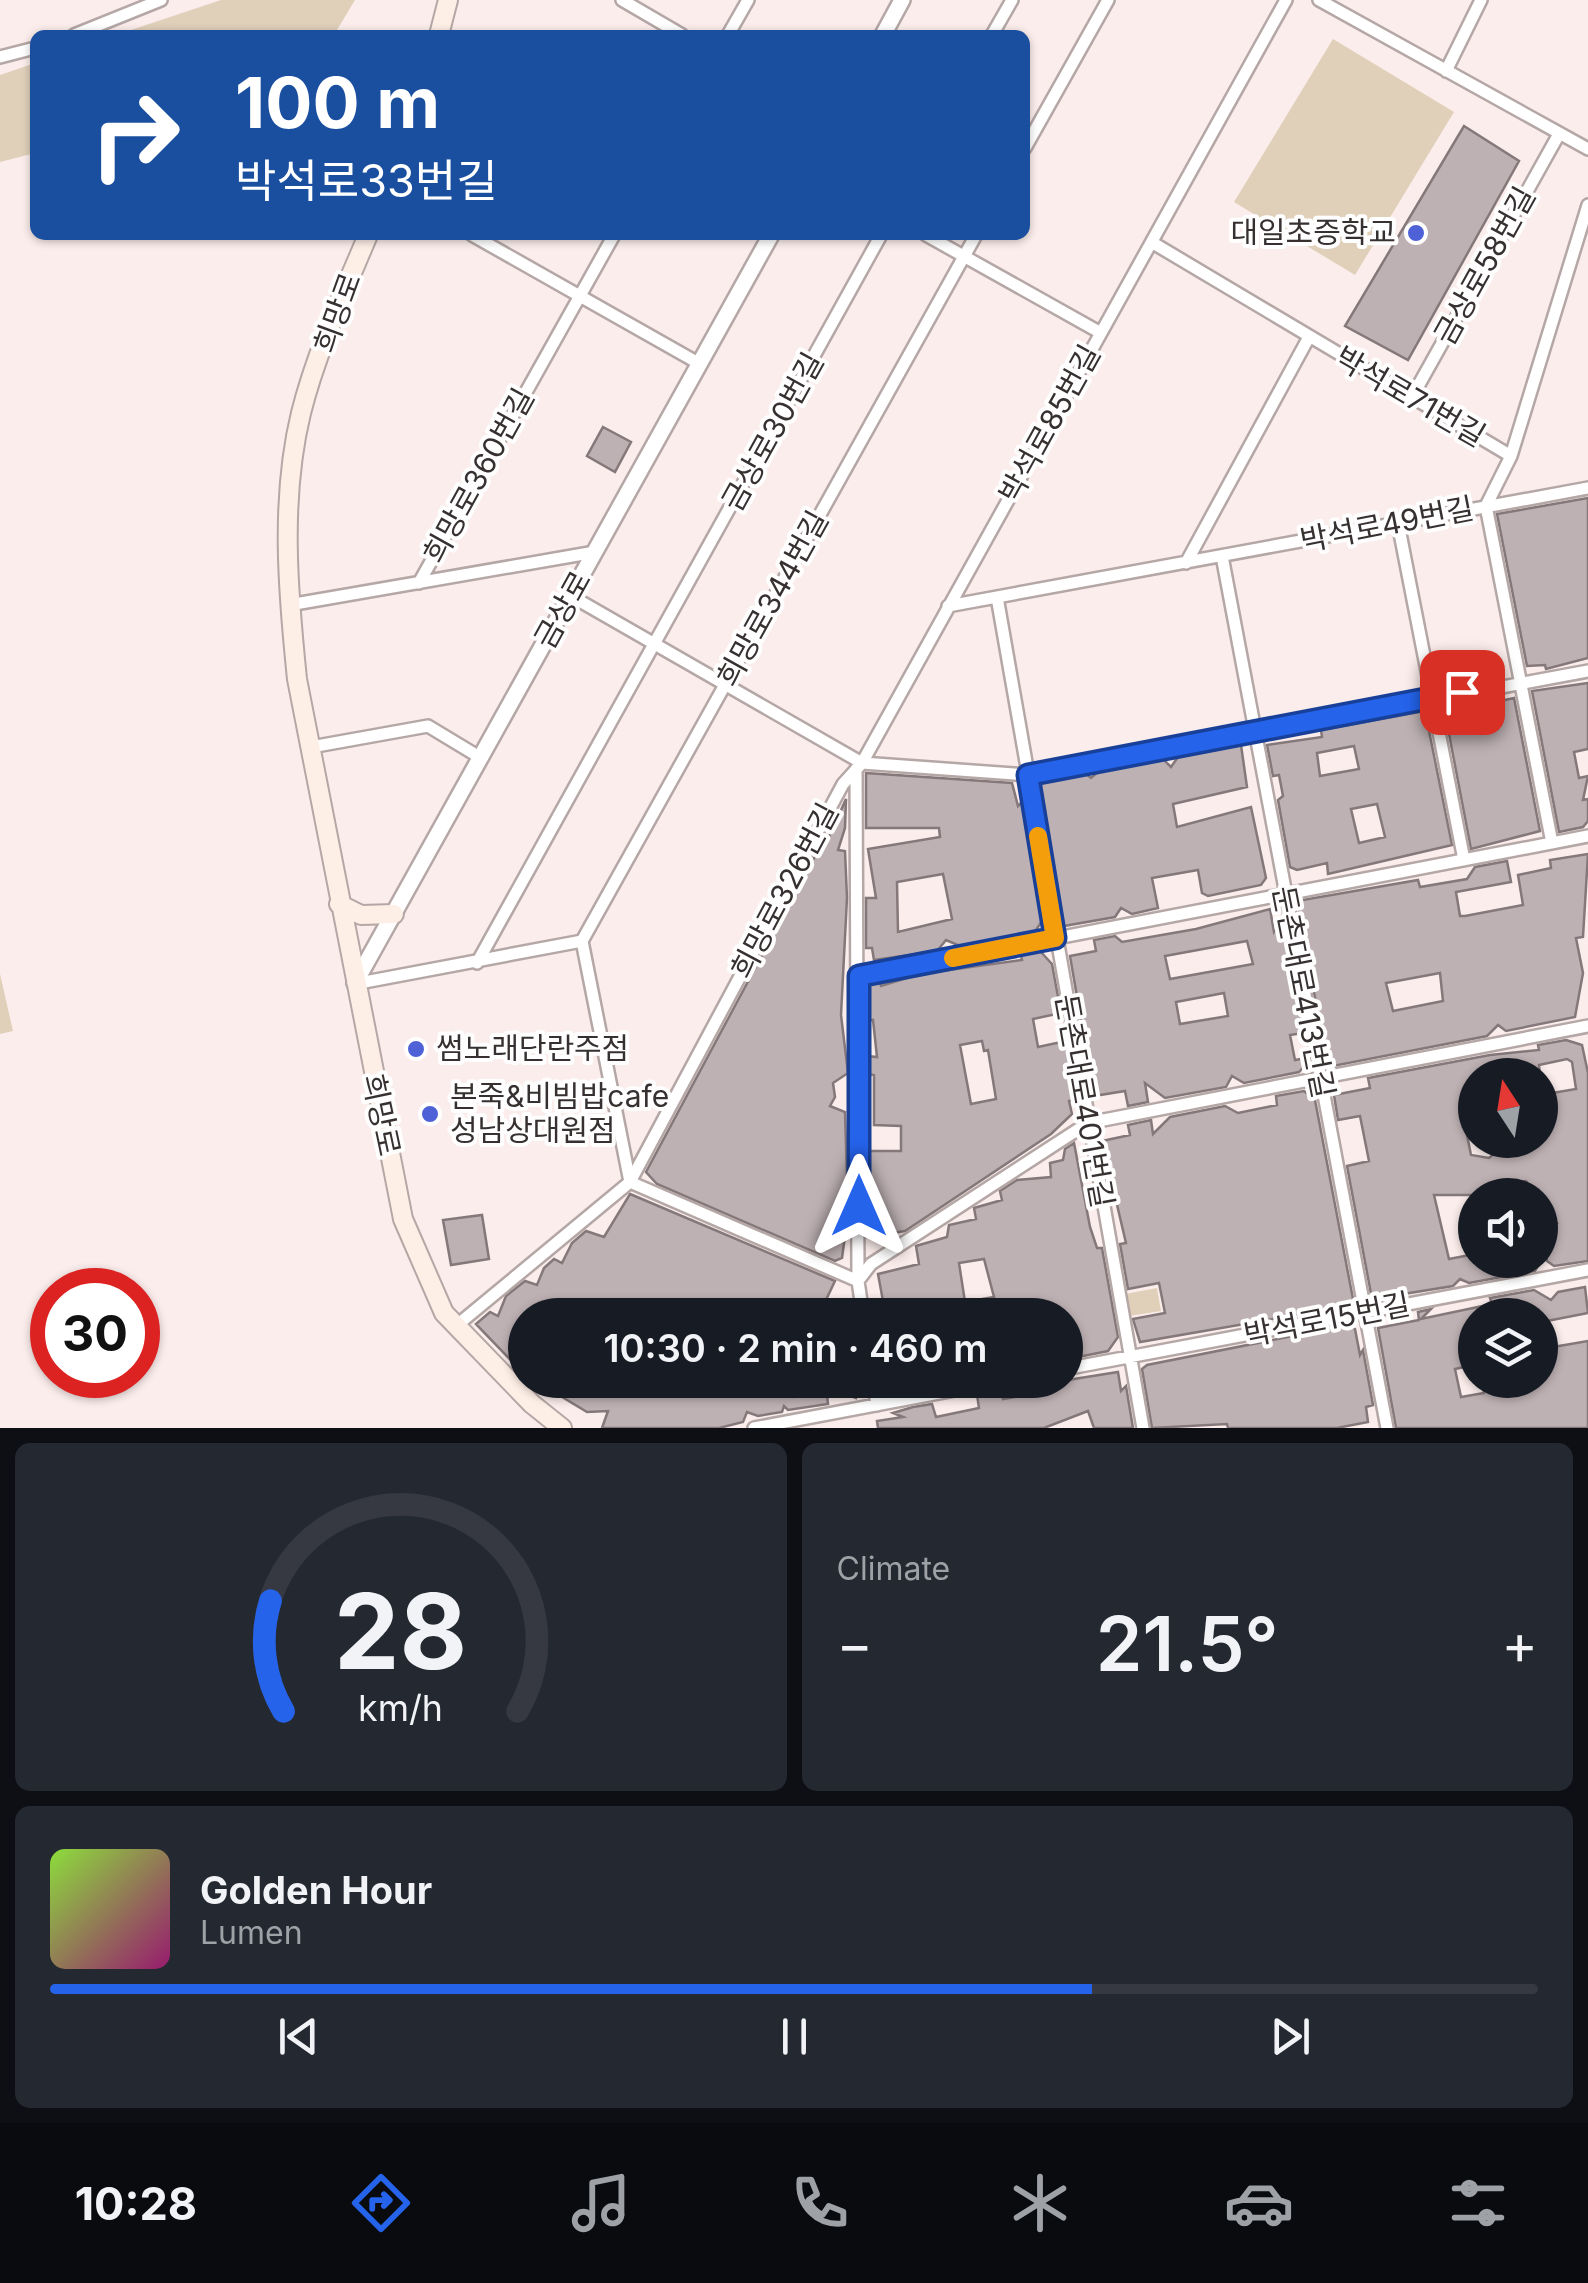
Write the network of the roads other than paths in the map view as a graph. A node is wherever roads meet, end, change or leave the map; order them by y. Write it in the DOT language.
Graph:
graph roads {
  1 [pos="161,0"];
  2 [pos="448,0"];
  3 [pos="622,0"];
  4 [pos="748,0"];
  5 [pos="902,0"];
  6 [pos="1012,0"];
  7 [pos="1108,0"];
  8 [pos="1286,0"];
  9 [pos="1320,0"];
  10 [pos="1481,0"];
  11 [pos="86,30"];
  12 [pos="440,30"];
  13 [pos="673,30"];
  14 [pos="731,30"];
  15 [pos="886,30"];
  16 [pos="995,30"];
  17 [pos="30,49"];
  18 [pos="0,57"];
  19 [pos="1446,71"];
  20 [pos="1559,134"];
  21 [pos="1030,139"];
  22 [pos="1588,149"];
  23 [pos="1588,204"];
  24 [pos="366,240"];
  25 [pos="481,240"];
  26 [pos="611,240"];
  27 [pos="767,240"];
  28 [pos="878,240"];
  29 [pos="935,240"];
  30 [pos="973,240"];
  31 [pos="1152,243"];
  32 [pos="964,256"];
  33 [pos="579,296"];
  34 [pos="1101,333"];
  35 [pos="1309,337"];
  36 [pos="700,364"];
  37 [pos="1412,397"];
  38 [pos="1511,456"];
  39 [pos="1588,488"];
  40 [pos="1486,506"];
  41 [pos="1398,524"];
  42 [pos="595,552"];
  43 [pos="1222,556"];
  44 [pos="1186,562"];
  45 [pos="419,583"];
  46 [pos="571,596"];
  47 [pos="997,597"];
  48 [pos="289,605"];
  49 [pos="948,606"];
  50 [pos="656,646"];
  51 [pos="1588,672"];
  52 [pos="1521,682"];
  53 [pos="725,685"];
  54 [pos="1432,698"];
  55 [pos="1254,732"];
  56 [pos="310,747"];
  57 [pos="481,758"];
  58 [pos="859,766"];
  59 [pos="1028,775"];
  60 [pos="1588,836"];
  61 [pos="1552,843"];
  62 [pos="1464,860"];
  63 [pos="1284,894"];
  64 [pos="339,904"];
  65 [pos="394,914"];
  66 [pos="1055,938"];
  67 [pos="582,942"];
  68 [pos="477,963"];
  69 [pos="859,976"];
  70 [pos="354,984"];
  71 [pos="1588,1026"];
  72 [pos="1319,1078"];
  73 [pos="1088,1123"];
  74 [pos="630,1182"];
  75 [pos="1588,1270"];
  76 [pos="858,1281"];
  77 [pos="861,1298"];
  78 [pos="1364,1313"];
  79 [pos="456,1326"];
  80 [pos="1129,1356"];
  81 [pos="1083,1365"];
  82 [pos="875,1398"];
  83 [pos="913,1398"];
  84 [pos="876,1405"];
  85 [pos="562,1428"];
  86 [pos="754,1428"];
  87 [pos="1144,1428"];
  88 [pos="1388,1428"];
  1 -- 11 [label="street"];
  2 -- 12 [label="main road"];
  3 -- 13 [label="street"];
  4 -- 14 [label="street"];
  5 -- 15 [label="street"];
  6 -- 16 [label="street"];
  7 -- 21 [label="street"];
  8 -- 31 [label="street, 박석로85번길"];
  9 -- 19 [label="street"];
  10 -- 19 [label="street"];
  17 -- 18 [label="street"];
  19 -- 20 [label="street"];
  20 -- 22 [label="street"];
  20 -- 37 [label="street, 금상로58번길"];
  23 -- 38 [label="street, 박석로71번길"];
  24 -- 48 [label="main road, 희망로"];
  25 -- 33 [label="street"];
  26 -- 33 [label="street, 희망로360번길"];
  27 -- 36 [label="street, 금상로"];
  28 -- 50 [label="street, 금상로30번길"];
  29 -- 32 [label="street"];
  30 -- 32 [label="street, 희망로344번길"];
  31 -- 34 [label="street, 박석로85번길"];
  31 -- 35 [label="street"];
  32 -- 34 [label="street"];
  32 -- 53 [label="street, 희망로344번길"];
  33 -- 36 [label="street"];
  33 -- 45 [label="street, 희망로360번길"];
  34 -- 49 [label="street, 박석로85번길"];
  35 -- 37 [label="street, 박석로71번길"];
  35 -- 44 [label="street"];
  36 -- 42 [label="street, 금상로"];
  37 -- 38 [label="street, 박석로71번길"];
  38 -- 40 [label="street, 박석로71번길"];
  39 -- 40 [label="street, 박석로49번길"];
  40 -- 41 [label="street, 박석로49번길"];
  40 -- 52 [label="street"];
  41 -- 43 [label="street, 박석로49번길"];
  41 -- 54 [label="street"];
  42 -- 45 [label="street, 희망로360번길"];
  42 -- 46 [label="street, 금상로"];
  43 -- 44 [label="street, 박석로49번길"];
  43 -- 55 [label="street, 둔촌대로413번길"];
  44 -- 47 [label="street, 박석로49번길"];
  45 -- 48 [label="street, 희망로360번길"];
  46 -- 50 [label="street"];
  46 -- 57 [label="street, 금상로"];
  47 -- 49 [label="street, 박석로49번길"];
  47 -- 59 [label="street, 둔촌대로401번길"];
  48 -- 56 [label="main road, 희망로"];
  49 -- 58 [label="street, 희망로326번길"];
  50 -- 53 [label="street"];
  50 -- 68 [label="street, 금상로30번길"];
  51 -- 52 [label="street"];
  52 -- 54 [label="street"];
  52 -- 61 [label="street"];
  53 -- 58 [label="street"];
  53 -- 67 [label="street, 희망로344번길"];
  54 -- 55 [label="street"];
  54 -- 62 [label="street"];
  55 -- 59 [label="street"];
  55 -- 63 [label="street, 둔촌대로413번길"];
  56 -- 57 [label="street"];
  56 -- 64 [label="main road, 희망로"];
  57 -- 65 [label="street, 금상로"];
  58 -- 59 [label="street"];
  58 -- 69 [label="street"];
  58 -- 74 [label="street, 희망로326번길"];
  59 -- 66 [label="street, 둔촌대로401번길"];
  60 -- 61 [label="street"];
  61 -- 62 [label="street"];
  62 -- 63 [label="street"];
  63 -- 66 [label="street"];
  63 -- 72 [label="street, 둔촌대로413번길"];
  64 -- 65 [label="main road"];
  64 -- 70 [label="main road, 희망로"];
  65 -- 70 [label="street, 금상로"];
  66 -- 69 [label="street"];
  66 -- 73 [label="street, 둔촌대로401번길"];
  67 -- 68 [label="street"];
  67 -- 74 [label="street"];
  68 -- 70 [label="street"];
  69 -- 76 [label="street"];
  70 -- 79 [label="main road, 희망로"];
  71 -- 72 [label="street"];
  72 -- 73 [label="street"];
  72 -- 78 [label="street, 둔촌대로413번길"];
  73 -- 76 [label="street"];
  73 -- 80 [label="street, 둔촌대로401번길"];
  74 -- 76 [label="street"];
  74 -- 79 [label="street, 희망로326번길"];
  75 -- 78 [label="street, 박석로15번길"];
  76 -- 77 [label="street"];
  78 -- 80 [label="street, 박석로15번길"];
  78 -- 88 [label="street, 둔촌대로413번길"];
  79 -- 85 [label="main road, 희망로"];
  80 -- 81 [label="street, 박석로15번길"];
  80 -- 87 [label="street, 둔촌대로401번길"];
  82 -- 84 [label="street"];
  83 -- 84 [label="street"];
  84 -- 86 [label="street"];
}
